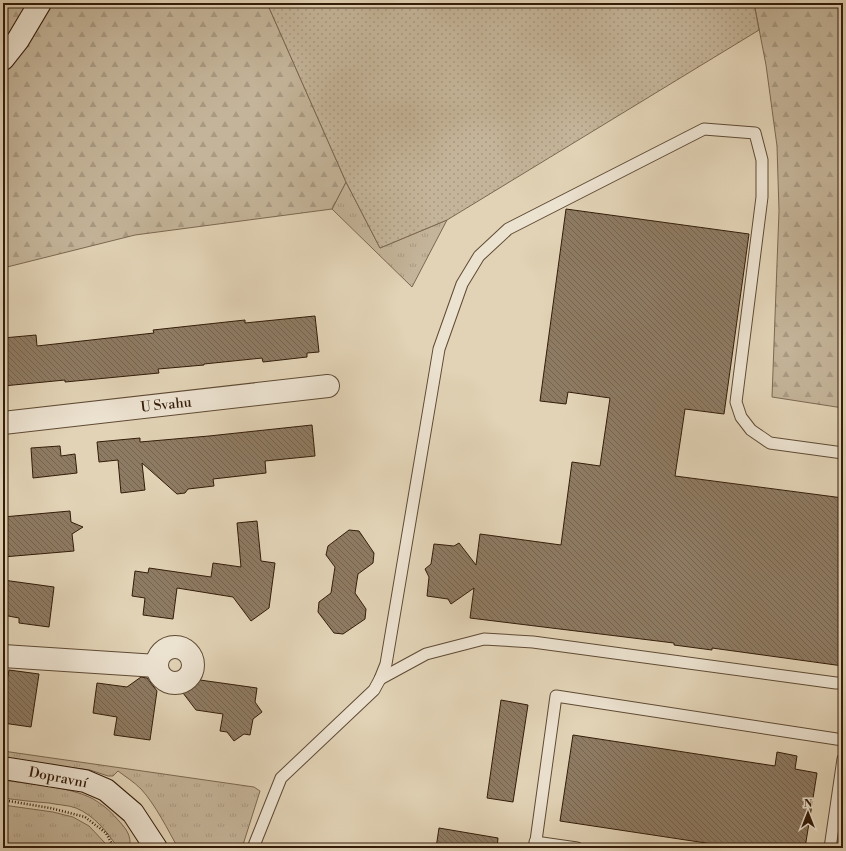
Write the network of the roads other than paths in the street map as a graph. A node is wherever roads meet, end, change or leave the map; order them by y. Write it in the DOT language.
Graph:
graph roads {
  1 [pos="40,3"];
  2 [pos="3,59"];
  3 [pos="328,386"];
  4 [pos="3,423"];
  5 [pos="843,453"];
  6 [pos="3,656"];
  7 [pos="157,666"];
  8 [pos="380,679"];
  9 [pos="843,683"];
  10 [pos="843,740"];
  11 [pos="843,759"];
  12 [pos="3,768"];
  13 [pos="535,845"];
  14 [pos="155,848"];
  15 [pos="253,848"];
  16 [pos="577,848"];
  17 [pos="830,848"];
  1 -- 2 [label="street"];
  3 -- 4 [label="street, U Svahu"];
  5 -- 8 [label="lane"];
  6 -- 7 [label="street"];
  8 -- 9 [label="lane"];
  8 -- 15 [label="lane"];
  10 -- 13 [label="lane"];
  11 -- 17 [label="lane"];
  12 -- 14 [label="street, Dopravní"];
  13 -- 16 [label="lane"];
}
